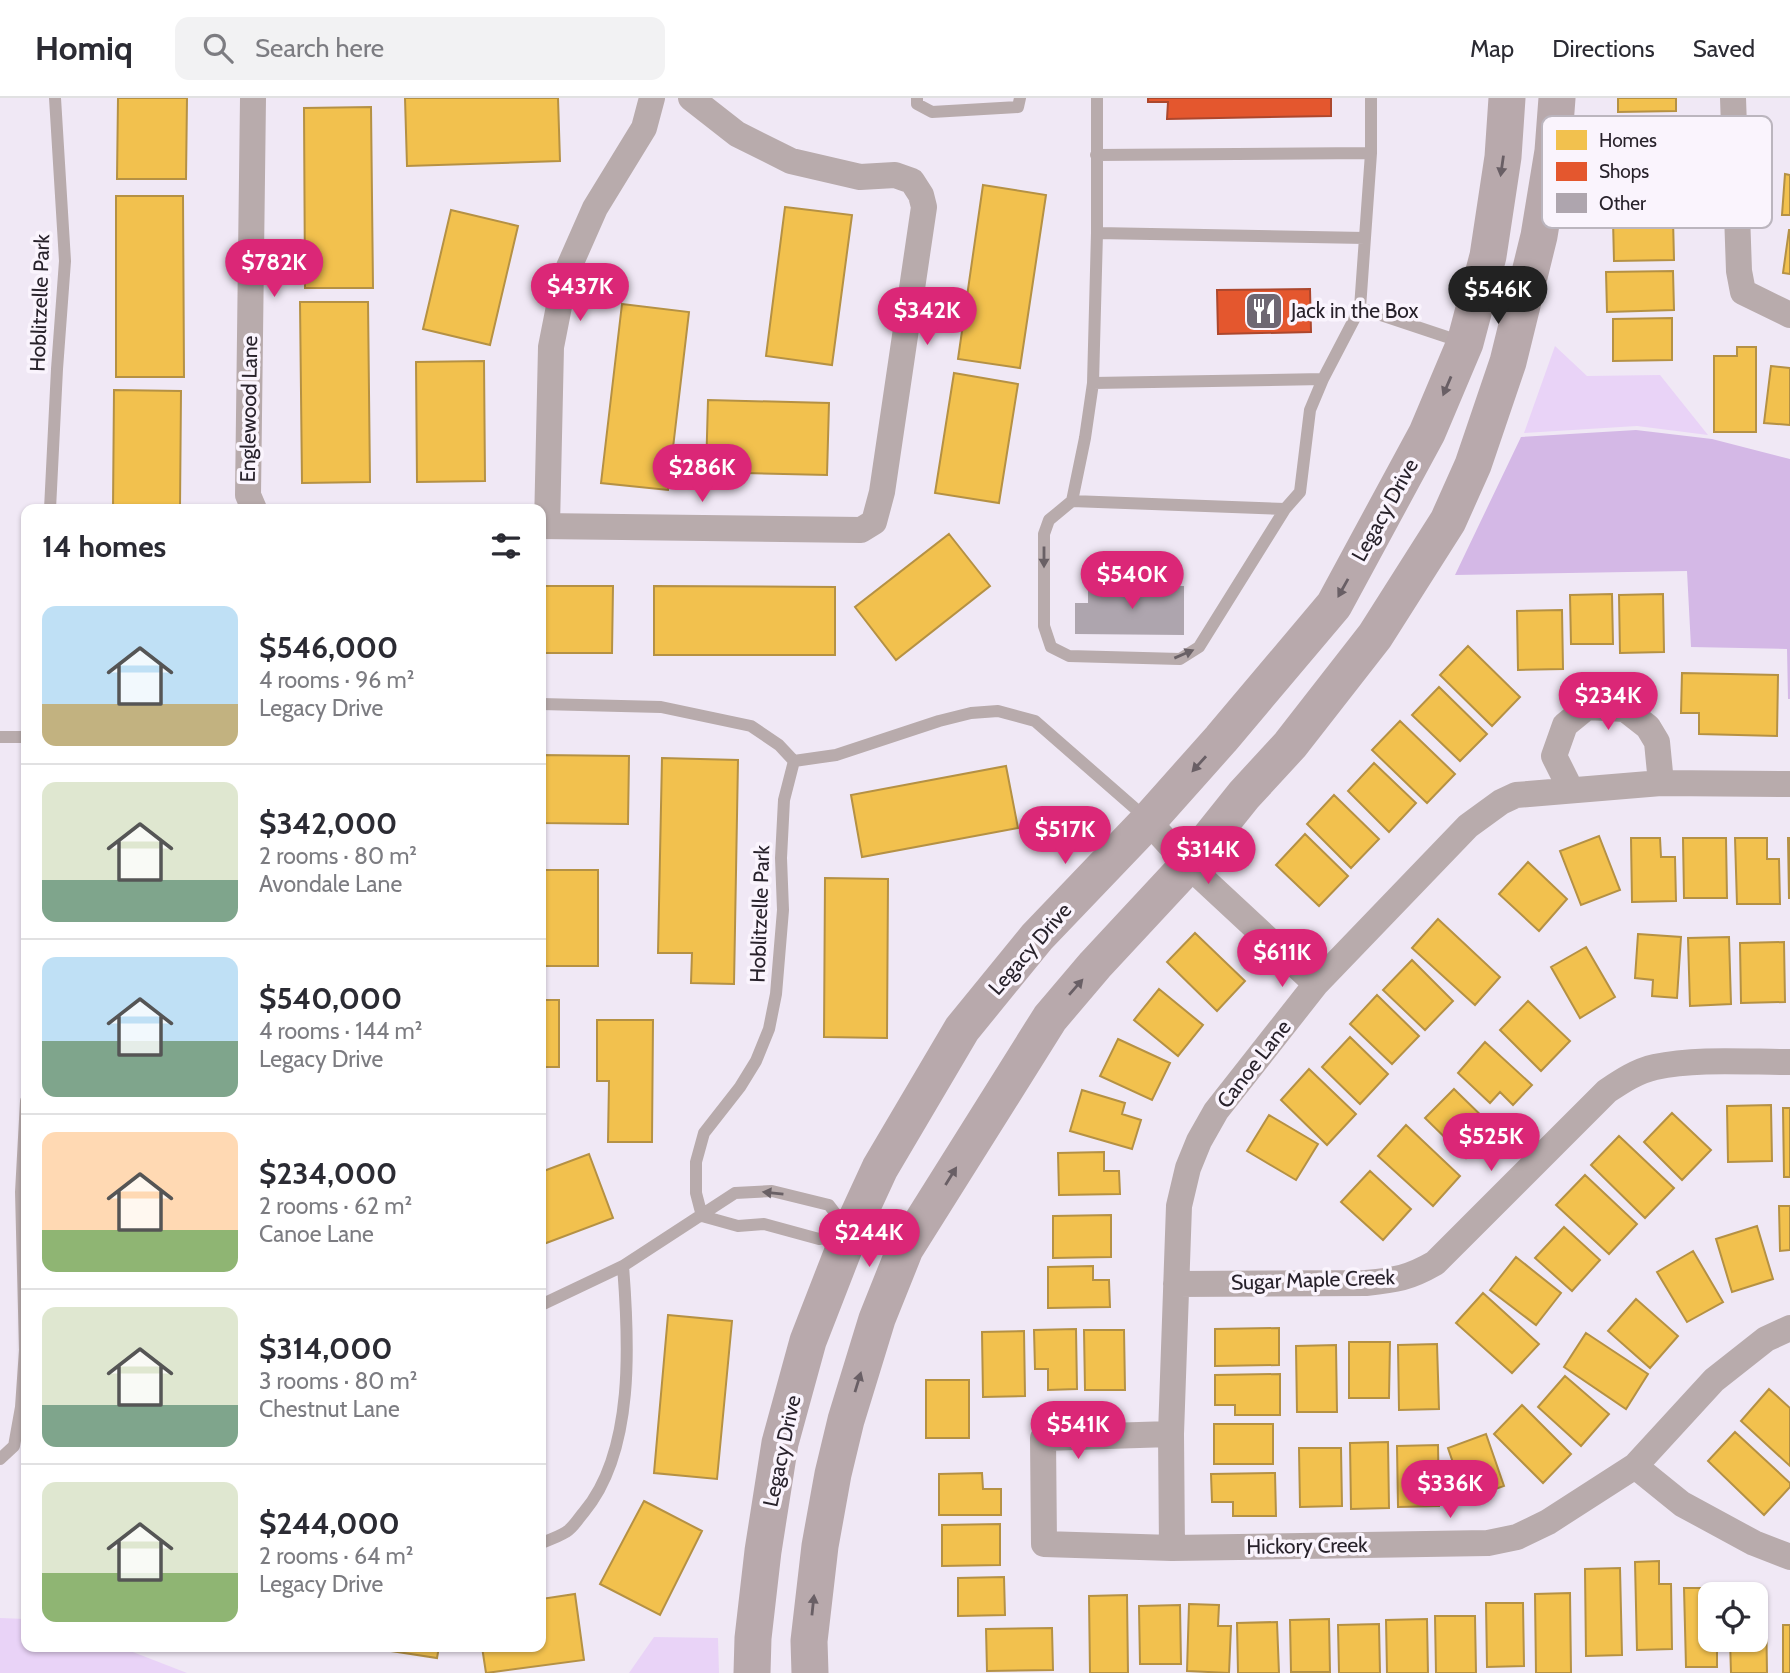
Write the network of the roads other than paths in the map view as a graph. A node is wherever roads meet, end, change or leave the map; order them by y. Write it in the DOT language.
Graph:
graph roads {
  1 [pos="55,98"];
  2 [pos="253,98"];
  3 [pos="652,98"];
  4 [pos="689,98"];
  5 [pos="917,98"];
  6 [pos="1020,98"];
  7 [pos="1097,98"];
  8 [pos="1371,98"];
  9 [pos="1507,98"];
  10 [pos="1557,98"];
  11 [pos="1733,98"];
  12 [pos="1556,116"];
  13 [pos="1734,116"];
  14 [pos="644,128"];
  15 [pos="1371,153"];
  16 [pos="1096,155"];
  17 [pos="1542,218"];
  18 [pos="1737,228"];
  19 [pos="1097,233"];
  20 [pos="1365,238"];
  21 [pos="1360,308"];
  22 [pos="1790,315"];
  23 [pos="1465,343"];
  24 [pos="1507,362"];
  25 [pos="1323,379"];
  26 [pos="1093,383"];
  27 [pos="1072,501"];
  28 [pos="50,504"];
  29 [pos="252,504"];
  30 [pos="545,504"];
  31 [pos="1286,509"];
  32 [pos="546,526"];
  33 [pos="546,705"];
  34 [pos="0,737"];
  35 [pos="21,737"];
  36 [pos="794,761"];
  37 [pos="1661,783"];
  38 [pos="1790,784"];
  39 [pos="1571,790"];
  40 [pos="1149,821"];
  41 [pos="1188,865"];
  42 [pos="1316,984"];
  43 [pos="1790,1062"];
  44 [pos="702,1216"];
  45 [pos="850,1233"];
  46 [pos="905,1250"];
  47 [pos="623,1266"];
  48 [pos="1175,1284"];
  49 [pos="546,1302"];
  50 [pos="1790,1328"];
  51 [pos="21,1407"];
  52 [pos="1171,1434"];
  53 [pos="0,1459"];
  54 [pos="1635,1466"];
  55 [pos="546,1541"];
  56 [pos="1172,1548"];
  57 [pos="1790,1557"];
  58 [pos="752,1673"];
  59 [pos="810,1673"];
  1 -- 28 [label="lane, Hoblitzelle Park"];
  2 -- 29 [label="street, Englewood Lane"];
  3 -- 14 [label="street"];
  4 -- 14 [label="street"];
  4 -- 32 [label="street"];
  5 -- 6 [label="lane"];
  7 -- 16 [label="lane"];
  8 -- 15 [label="lane"];
  9 -- 23 [label="main road, Legacy Drive, one-way"];
  10 -- 12 [label="main road"];
  11 -- 13 [label="street"];
  14 -- 30 [label="street"];
  15 -- 16 [label="lane"];
  15 -- 20 [label="lane"];
  16 -- 19 [label="lane"];
  17 -- 24 [label="main road"];
  18 -- 22 [label="street"];
  19 -- 20 [label="lane"];
  19 -- 26 [label="lane"];
  20 -- 21 [label="lane"];
  21 -- 23 [label="lane"];
  21 -- 25 [label="lane"];
  23 -- 24 [label="main road"];
  23 -- 40 [label="main road, Legacy Drive, one-way"];
  24 -- 41 [label="main road"];
  25 -- 26 [label="lane"];
  25 -- 31 [label="lane"];
  26 -- 27 [label="lane"];
  27 -- 31 [label="lane"];
  27 -- 31 [label="lane, one-way"];
  33 -- 36 [label="lane"];
  34 -- 35 [label="lane"];
  36 -- 40 [label="lane"];
  36 -- 44 [label="lane, Hoblitzelle Park"];
  37 -- 38 [label="street, Canoe Lane"];
  37 -- 39 [label="street, Canoe Lane"];
  37 -- 39 [label="street"];
  39 -- 42 [label="street, Canoe Lane"];
  40 -- 41 [label="street"];
  40 -- 45 [label="main road, Legacy Drive"];
  41 -- 42 [label="street"];
  46 -- 41 [label="main road, one-way"];
  42 -- 48 [label="street, Canoe Lane"];
  43 -- 48 [label="street, Sugar Maple Creek"];
  44 -- 45 [label="lane"];
  45 -- 44 [label="lane, one-way"];
  44 -- 47 [label="lane"];
  45 -- 46 [label="main road"];
  45 -- 58 [label="main road, Legacy Drive"];
  59 -- 46 [label="main road, one-way"];
  47 -- 49 [label="lane"];
  47 -- 55 [label="lane"];
  48 -- 52 [label="street, Canoe Lane"];
  50 -- 54 [label="street, Hickory Creek"];
  51 -- 53 [label="lane"];
  52 -- 56 [label="street, Canoe Lane"];
  52 -- 56 [label="street, Hickory Creek"];
  54 -- 56 [label="street, Hickory Creek"];
  54 -- 57 [label="street"];
}
